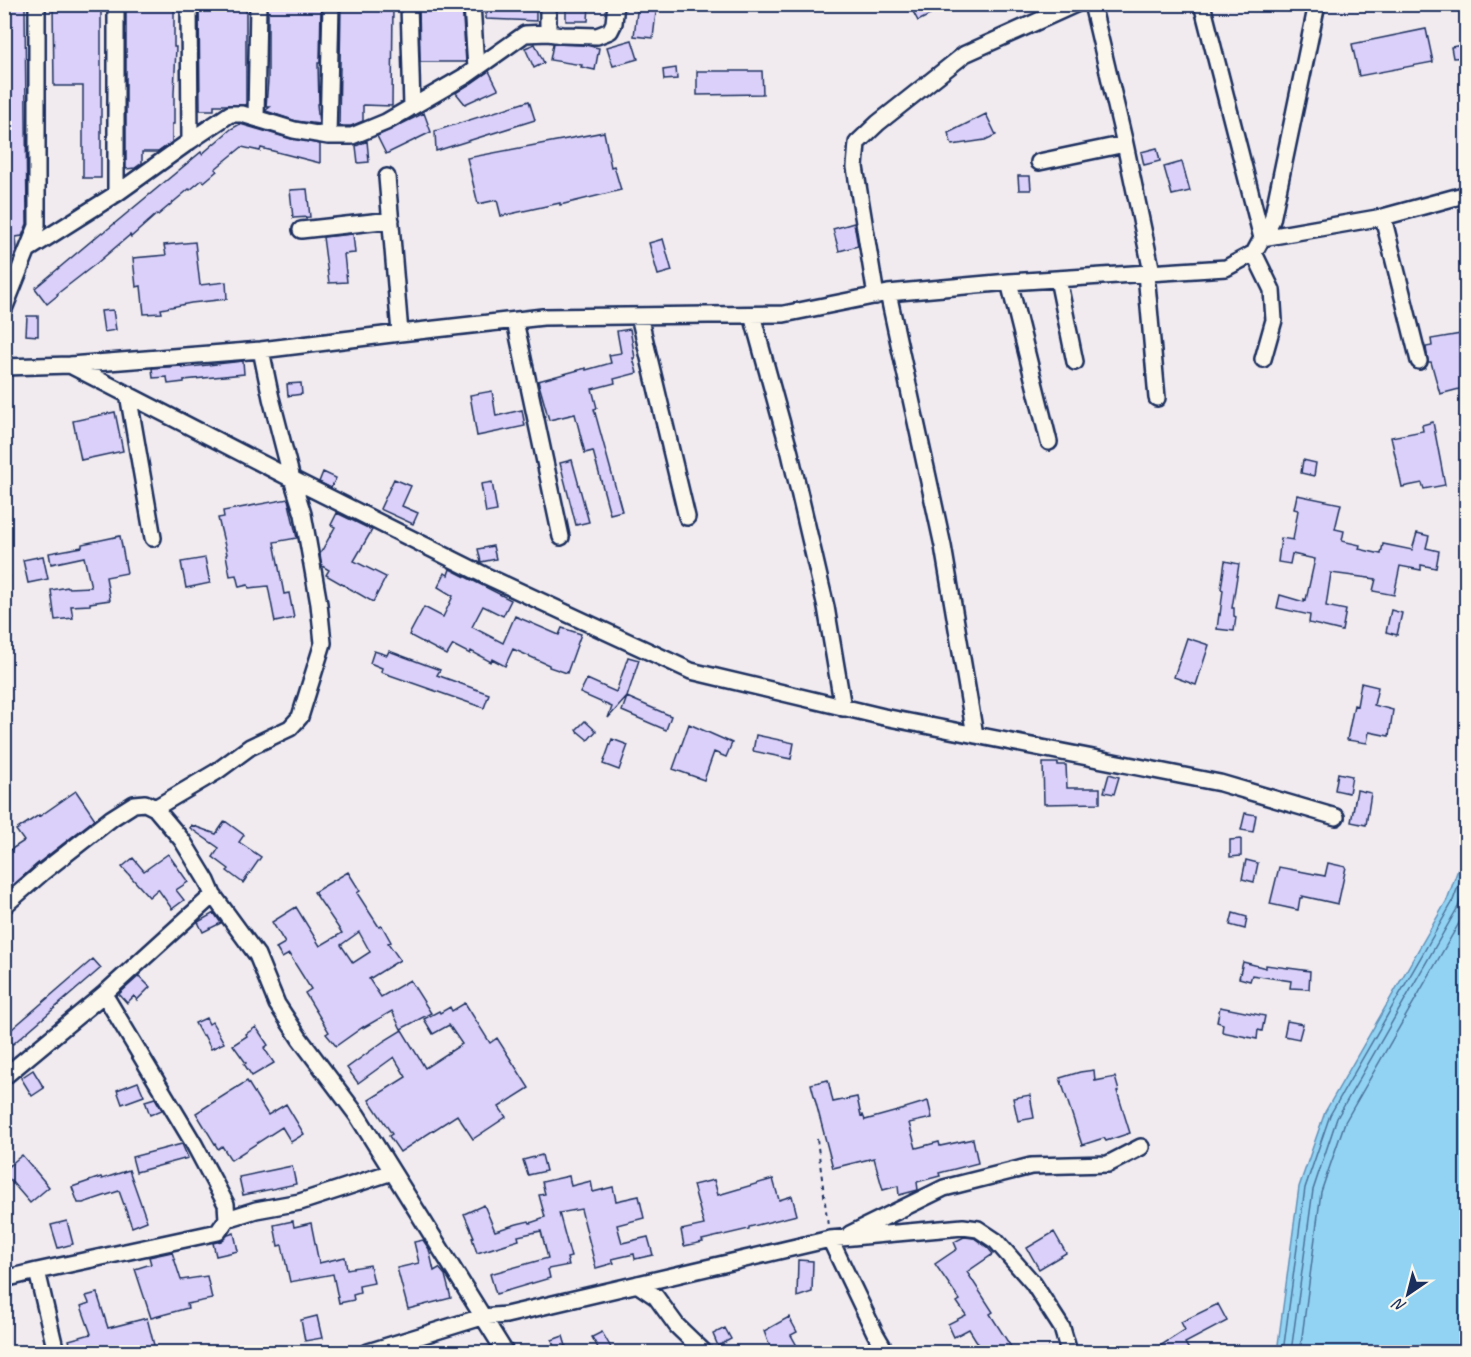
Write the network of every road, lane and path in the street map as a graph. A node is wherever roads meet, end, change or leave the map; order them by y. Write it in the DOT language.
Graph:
graph roads {
  1 [pos="37,4"];
  2 [pos="116,4"];
  3 [pos="189,4"];
  4 [pos="258,4"];
  5 [pos="331,4"];
  6 [pos="409,4"];
  7 [pos="472,4"];
  8 [pos="548,4"];
  9 [pos="616,4"];
  10 [pos="1076,4"];
  11 [pos="1092,4"];
  12 [pos="1202,4"];
  13 [pos="1317,4"];
  14 [pos="548,33"];
  15 [pos="476,68"];
  16 [pos="412,107"];
  17 [pos="256,118"];
  18 [pos="328,136"];
  19 [pos="190,141"];
  20 [pos="1125,144"];
  21 [pos="1039,162"];
  22 [pos="387,177"];
  23 [pos="116,194"];
  24 [pos="1460,196"];
  25 [pos="1383,217"];
  26 [pos="391,220"];
  27 [pos="301,230"];
  28 [pos="1262,238"];
  29 [pos="29,249"];
  30 [pos="1254,253"];
  31 [pos="1149,273"];
  32 [pos="1058,279"];
  33 [pos="1009,282"];
  34 [pos="882,294"];
  35 [pos="5,308"];
  36 [pos="752,315"];
  37 [pos="639,316"];
  38 [pos="515,321"];
  39 [pos="400,333"];
  40 [pos="261,350"];
  41 [pos="1263,359"];
  42 [pos="1419,361"];
  43 [pos="1075,362"];
  44 [pos="70,365"];
  45 [pos="4,367"];
  46 [pos="128,394"];
  47 [pos="1157,398"];
  48 [pos="1049,442"];
  49 [pos="292,479"];
  50 [pos="687,517"];
  51 [pos="561,537"];
  52 [pos="153,538"];
  53 [pos="4,557"];
  54 [pos="11,583"];
  55 [pos="843,708"];
  56 [pos="975,735"];
  57 [pos="154,808"];
  58 [pos="1336,817"];
  59 [pos="213,895"];
  60 [pos="4,906"];
  61 [pos="104,994"];
  62 [pos="4,1077"];
  63 [pos="817,1139"];
  64 [pos="1141,1146"];
  65 [pos="392,1172"];
  66 [pos="227,1219"];
  67 [pos="836,1239"];
  68 [pos="37,1270"];
  69 [pos="4,1279"];
  70 [pos="637,1284"];
  71 [pos="482,1317"];
  72 [pos="56,1353"];
  73 [pos="368,1353"];
  74 [pos="505,1353"];
  75 [pos="704,1353"];
  76 [pos="886,1353"];
  77 [pos="1069,1353"];
  1 -- 29 [label="street"];
  2 -- 23 [label="street"];
  3 -- 19 [label="street"];
  4 -- 17 [label="street"];
  5 -- 18 [label="street"];
  6 -- 16 [label="street"];
  7 -- 15 [label="street"];
  8 -- 14 [label="street"];
  9 -- 14 [label="street"];
  10 -- 34 [label="street"];
  11 -- 20 [label="street"];
  12 -- 28 [label="street"];
  13 -- 28 [label="street"];
  14 -- 15 [label="street"];
  15 -- 16 [label="street"];
  16 -- 18 [label="street"];
  17 -- 18 [label="street"];
  17 -- 19 [label="street"];
  19 -- 23 [label="street"];
  20 -- 21 [label="street"];
  20 -- 31 [label="street"];
  22 -- 26 [label="street"];
  23 -- 29 [label="street"];
  24 -- 25 [label="street"];
  25 -- 28 [label="street"];
  25 -- 42 [label="street"];
  26 -- 27 [label="street"];
  26 -- 39 [label="street"];
  28 -- 30 [label="street"];
  29 -- 35 [label="street"];
  30 -- 31 [label="street"];
  30 -- 41 [label="street"];
  31 -- 32 [label="street"];
  31 -- 47 [label="street"];
  32 -- 33 [label="street"];
  32 -- 43 [label="street"];
  33 -- 34 [label="street"];
  33 -- 48 [label="street"];
  34 -- 36 [label="street"];
  34 -- 56 [label="street"];
  36 -- 37 [label="street"];
  36 -- 55 [label="street"];
  37 -- 38 [label="street"];
  37 -- 50 [label="street"];
  38 -- 39 [label="street"];
  38 -- 51 [label="street"];
  39 -- 40 [label="street"];
  40 -- 44 [label="street"];
  40 -- 49 [label="street"];
  44 -- 45 [label="street"];
  44 -- 46 [label="street"];
  46 -- 49 [label="street"];
  46 -- 52 [label="street"];
  49 -- 55 [label="street"];
  49 -- 57 [label="street"];
  53 -- 54 [label="path"];
  55 -- 56 [label="street"];
  56 -- 58 [label="street"];
  57 -- 59 [label="street"];
  57 -- 60 [label="street"];
  59 -- 61 [label="street"];
  59 -- 65 [label="street"];
  61 -- 62 [label="street"];
  61 -- 66 [label="street"];
  63 -- 67 [label="path"];
  64 -- 67 [label="street"];
  65 -- 66 [label="street"];
  65 -- 71 [label="street"];
  66 -- 68 [label="street"];
  67 -- 70 [label="street"];
  67 -- 76 [label="street"];
  67 -- 77 [label="street"];
  68 -- 69 [label="street"];
  68 -- 72 [label="street"];
  70 -- 71 [label="street"];
  70 -- 75 [label="street"];
  71 -- 73 [label="street"];
  71 -- 74 [label="street"];
}
